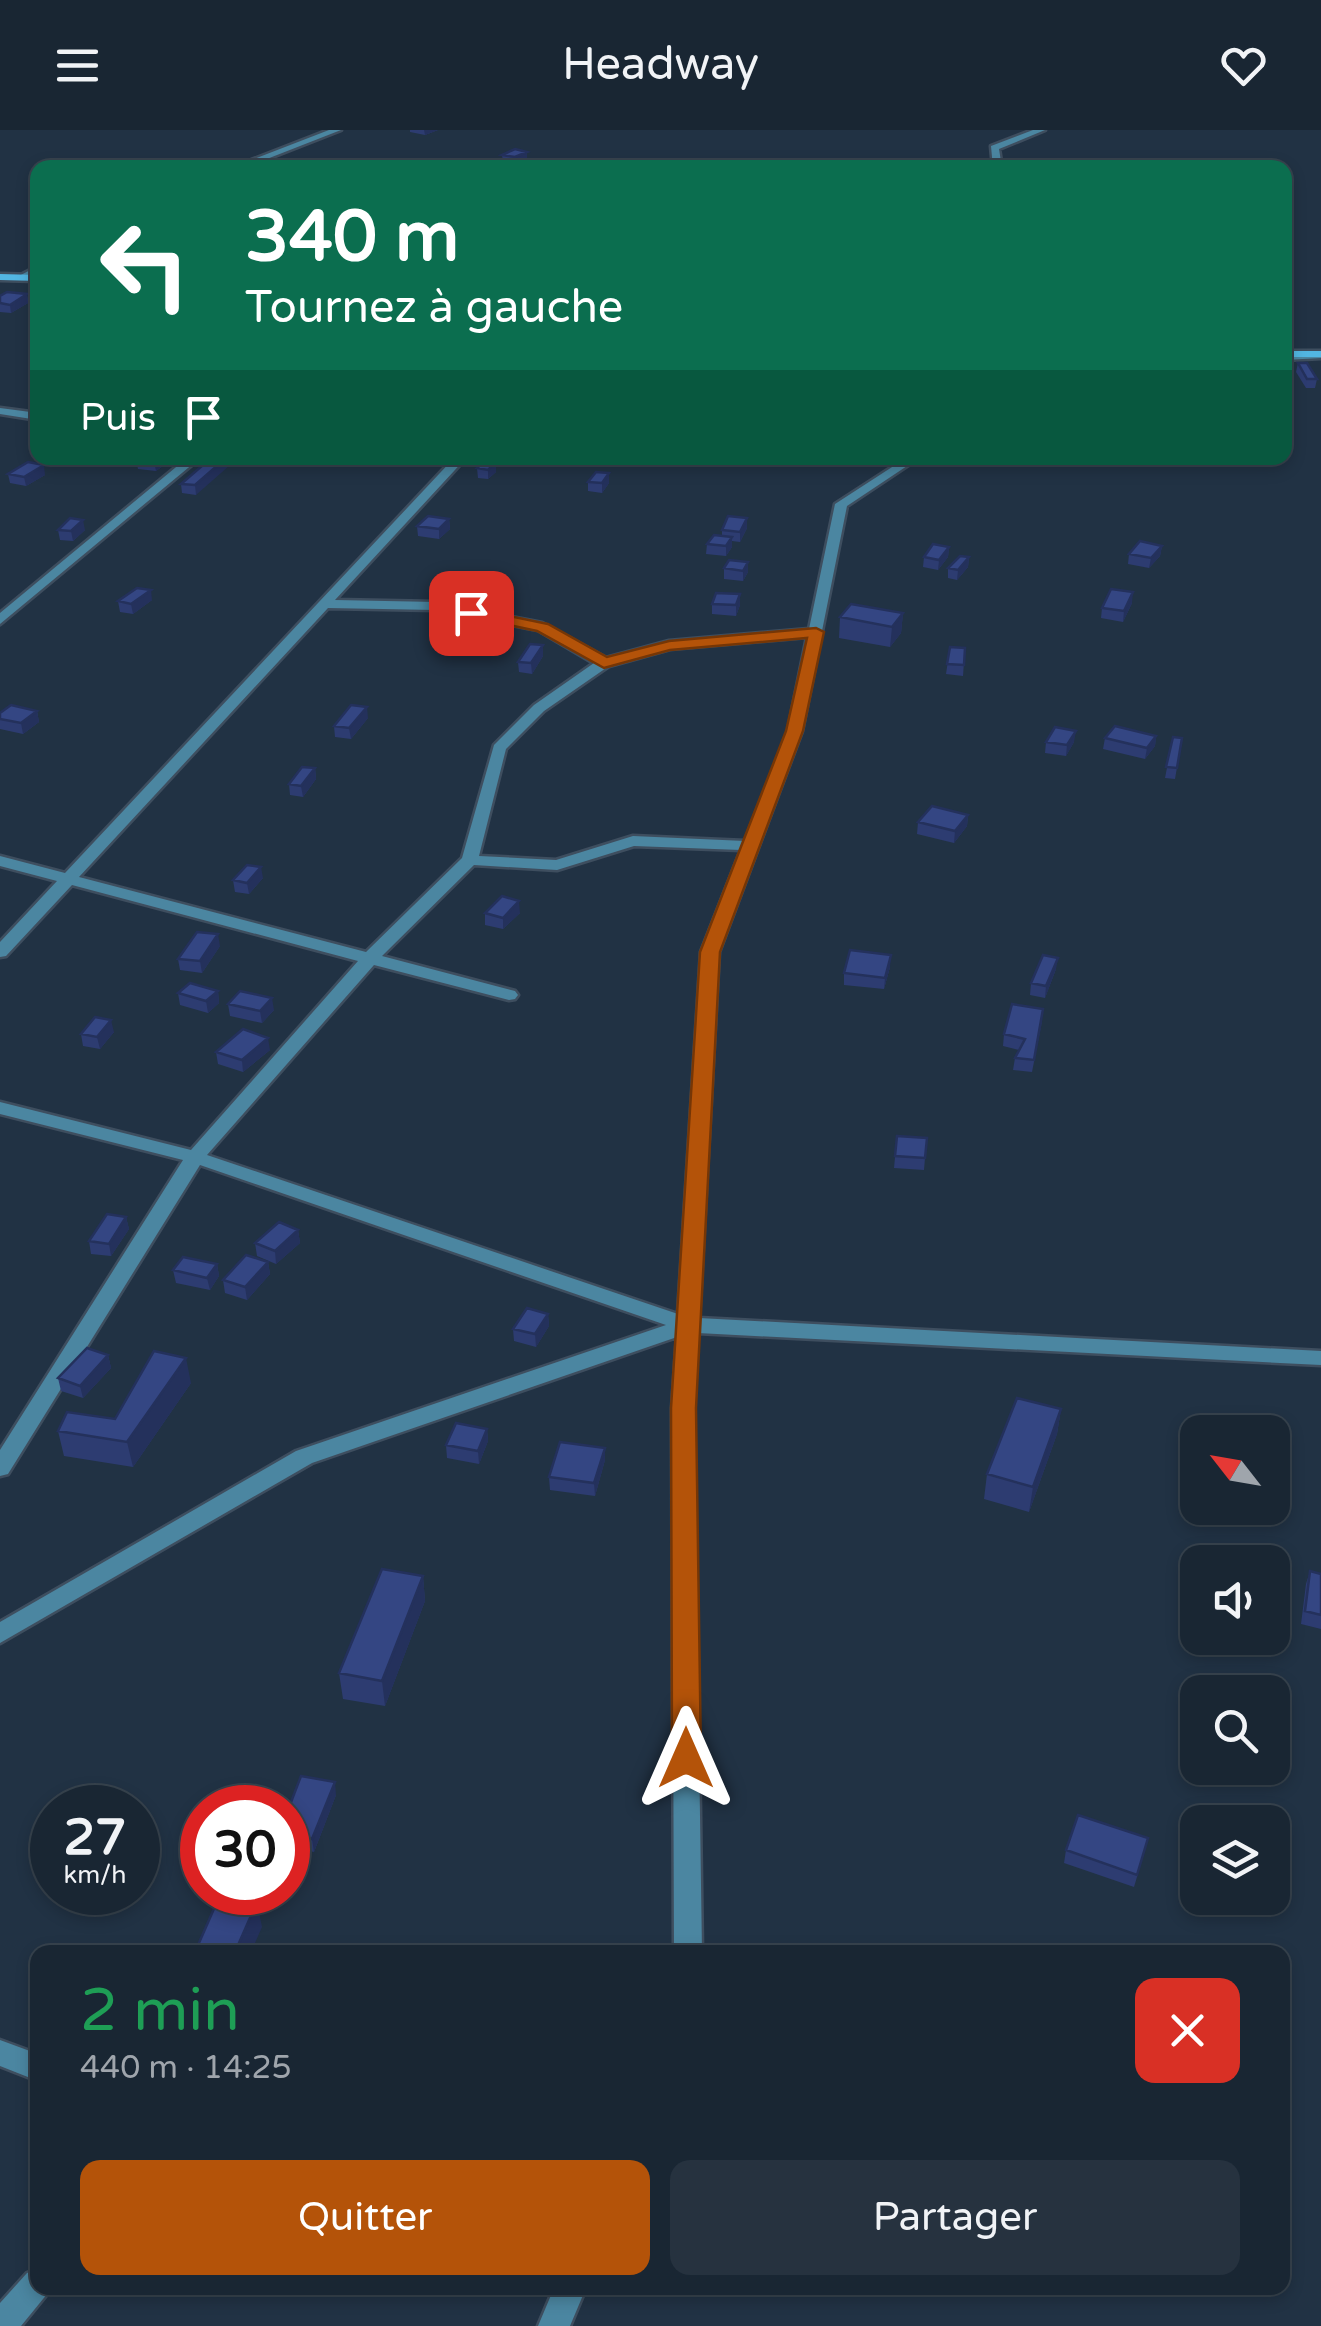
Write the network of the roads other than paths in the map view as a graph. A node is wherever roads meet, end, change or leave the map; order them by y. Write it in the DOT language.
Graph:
graph roads {
  1 [pos="337,130"];
  2 [pos="1041,130"];
  3 [pos="256,160"];
  4 [pos="996,160"];
  5 [pos="30,273"];
  6 [pos="0,276"];
  7 [pos="22,277"];
  8 [pos="30,278"];
  9 [pos="1321,355"];
  10 [pos="1292,356"];
  11 [pos="0,411"];
  12 [pos="30,416"];
  13 [pos="186,465"];
  14 [pos="453,465"];
  15 [pos="902,465"];
  16 [pos="323,604"];
  17 [pos="0,620"];
  18 [pos="816,632"];
  19 [pos="604,663"];
  20 [pos="751,846"];
  21 [pos="470,860"];
  22 [pos="0,861"];
  23 [pos="69,879"];
  24 [pos="0,952"];
  25 [pos="370,958"];
  26 [pos="509,995"];
  27 [pos="0,1108"];
  28 [pos="196,1157"];
  29 [pos="688,1324"];
  30 [pos="1321,1358"];
  31 [pos="0,1468"];
  32 [pos="0,1634"];
  33 [pos="688,1945"];
  34 [pos="0,2053"];
  35 [pos="30,2065"];
  36 [pos="30,2293"];
  37 [pos="567,2295"];
  38 [pos="0,2326"];
  39 [pos="554,2326"];
  1 -- 3 [label="street"];
  2 -- 4 [label="street"];
  5 -- 7 [label="street"];
  6 -- 7 [label="street"];
  7 -- 8 [label="street"];
  9 -- 10 [label="street"];
  11 -- 12 [label="street"];
  13 -- 17 [label="street"];
  14 -- 16 [label="street"];
  15 -- 18 [label="street"];
  16 -- 19 [label="street"];
  16 -- 23 [label="street"];
  18 -- 19 [label="street"];
  18 -- 20 [label="street"];
  19 -- 21 [label="street"];
  20 -- 21 [label="street"];
  20 -- 29 [label="street"];
  21 -- 25 [label="street"];
  22 -- 23 [label="street"];
  23 -- 24 [label="street"];
  23 -- 25 [label="street"];
  25 -- 26 [label="street"];
  25 -- 28 [label="street"];
  27 -- 28 [label="street"];
  28 -- 29 [label="street"];
  28 -- 31 [label="street"];
  29 -- 30 [label="street"];
  29 -- 32 [label="street"];
  29 -- 33 [label="street"];
  34 -- 35 [label="street"];
  36 -- 38 [label="street"];
  37 -- 39 [label="street"];
}
